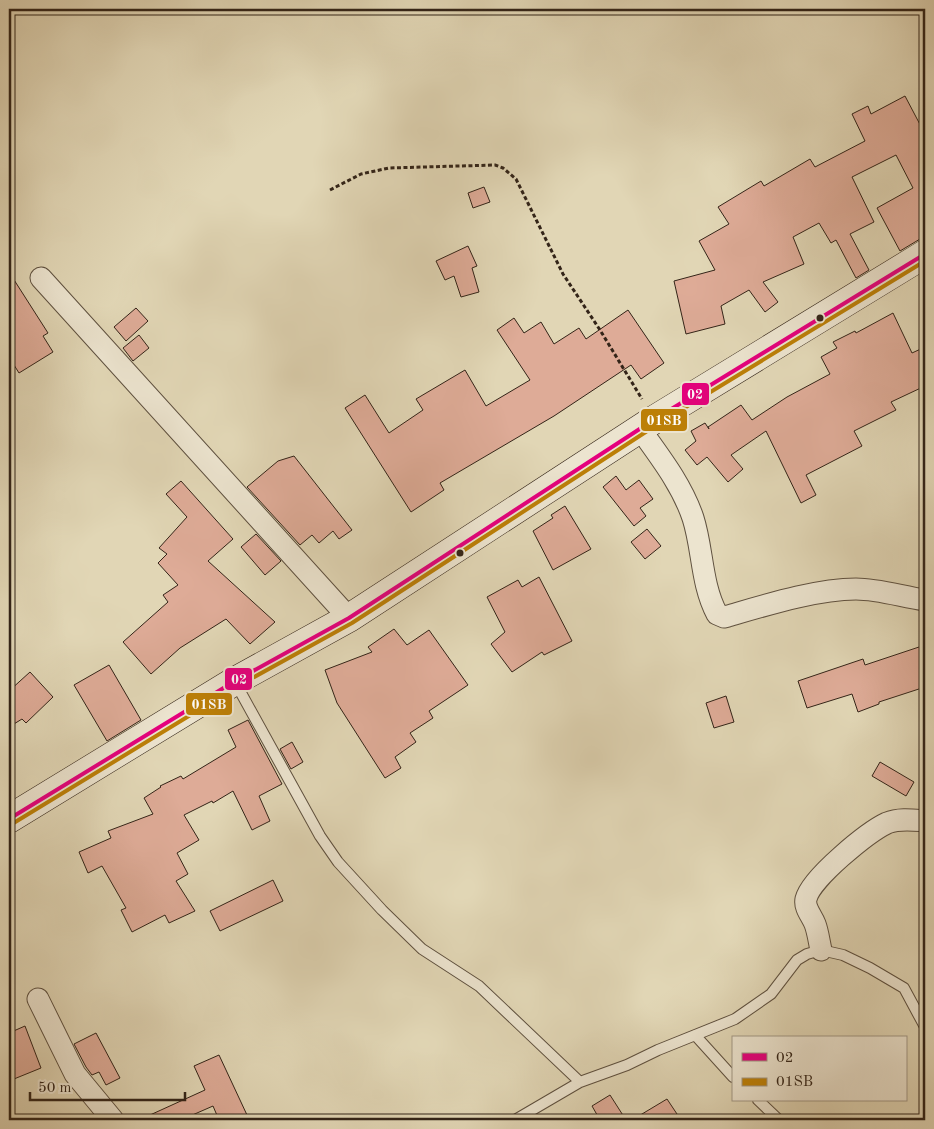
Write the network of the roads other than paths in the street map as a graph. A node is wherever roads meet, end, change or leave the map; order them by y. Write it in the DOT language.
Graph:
graph roads {
  1 [pos="925,254"];
  2 [pos="41,278"];
  3 [pos="648,424"];
  4 [pos="925,600"];
  5 [pos="349,618"];
  6 [pos="235,681"];
  7 [pos="9,819"];
  8 [pos="925,821"];
  9 [pos="821,950"];
  10 [pos="38,999"];
  11 [pos="925,1027"];
  12 [pos="695,1035"];
  13 [pos="732,1076"];
  14 [pos="580,1082"];
  15 [pos="760,1102"];
  16 [pos="112,1120"];
  17 [pos="516,1120"];
  18 [pos="779,1120"];
  1 -- 3 [label="main road"];
  2 -- 5 [label="street"];
  3 -- 4 [label="street"];
  3 -- 5 [label="main road"];
  5 -- 6 [label="main road"];
  6 -- 7 [label="main road"];
  6 -- 14 [label="lane"];
  8 -- 9 [label="street"];
  9 -- 11 [label="lane"];
  9 -- 12 [label="lane"];
  10 -- 16 [label="street"];
  12 -- 13 [label="lane"];
  12 -- 14 [label="lane"];
  14 -- 17 [label="lane"];
  15 -- 18 [label="lane"];
}
